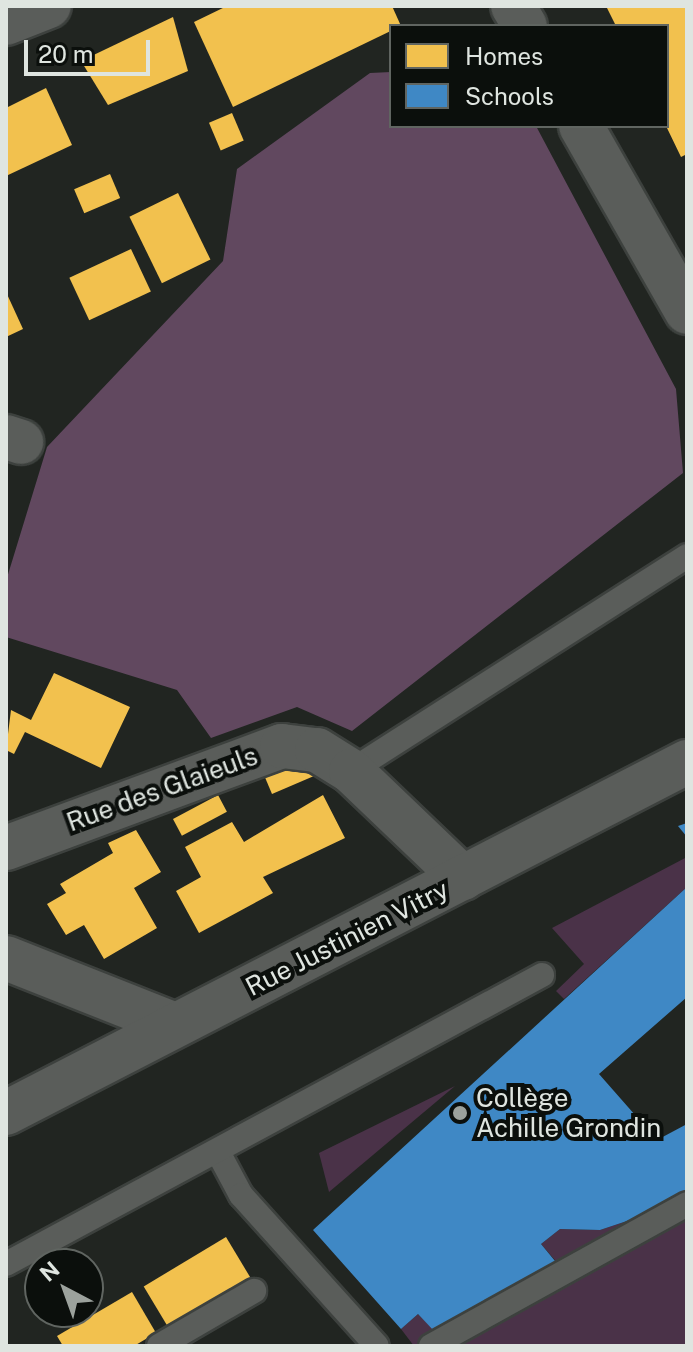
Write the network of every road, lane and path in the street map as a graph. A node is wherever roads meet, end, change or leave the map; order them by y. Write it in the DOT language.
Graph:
graph roads {
  1 [pos="49,6"];
  2 [pos="513,6"];
  3 [pos="6,23"];
  4 [pos="524,24"];
  5 [pos="582,128"];
  6 [pos="687,312"];
  7 [pos="687,556"];
  8 [pos="687,762"];
  9 [pos="351,771"];
  10 [pos="6,848"];
  11 [pos="463,878"];
  12 [pos="6,958"];
  13 [pos="542,975"];
  14 [pos="175,1025"];
  15 [pos="6,1113"];
  16 [pos="218,1152"];
  17 [pos="687,1204"];
  18 [pos="6,1264"];
  19 [pos="254,1291"];
  20 [pos="371,1344"];
  21 [pos="159,1346"];
  22 [pos="431,1346"];
  1 -- 3 [label="street"];
  2 -- 4 [label="street"];
  5 -- 6 [label="street"];
  7 -- 9 [label="lane"];
  8 -- 11 [label="street, Rue Justinien Vitry"];
  9 -- 10 [label="street, Rue des Glaieuls"];
  9 -- 11 [label="street, Rue des Glaieuls"];
  11 -- 14 [label="street, Rue Justinien Vitry"];
  12 -- 14 [label="street"];
  13 -- 16 [label="lane"];
  14 -- 15 [label="street, Rue Justinien Vitry"];
  16 -- 18 [label="lane"];
  16 -- 20 [label="lane"];
  17 -- 22 [label="lane"];
  19 -- 21 [label="lane"];
}
